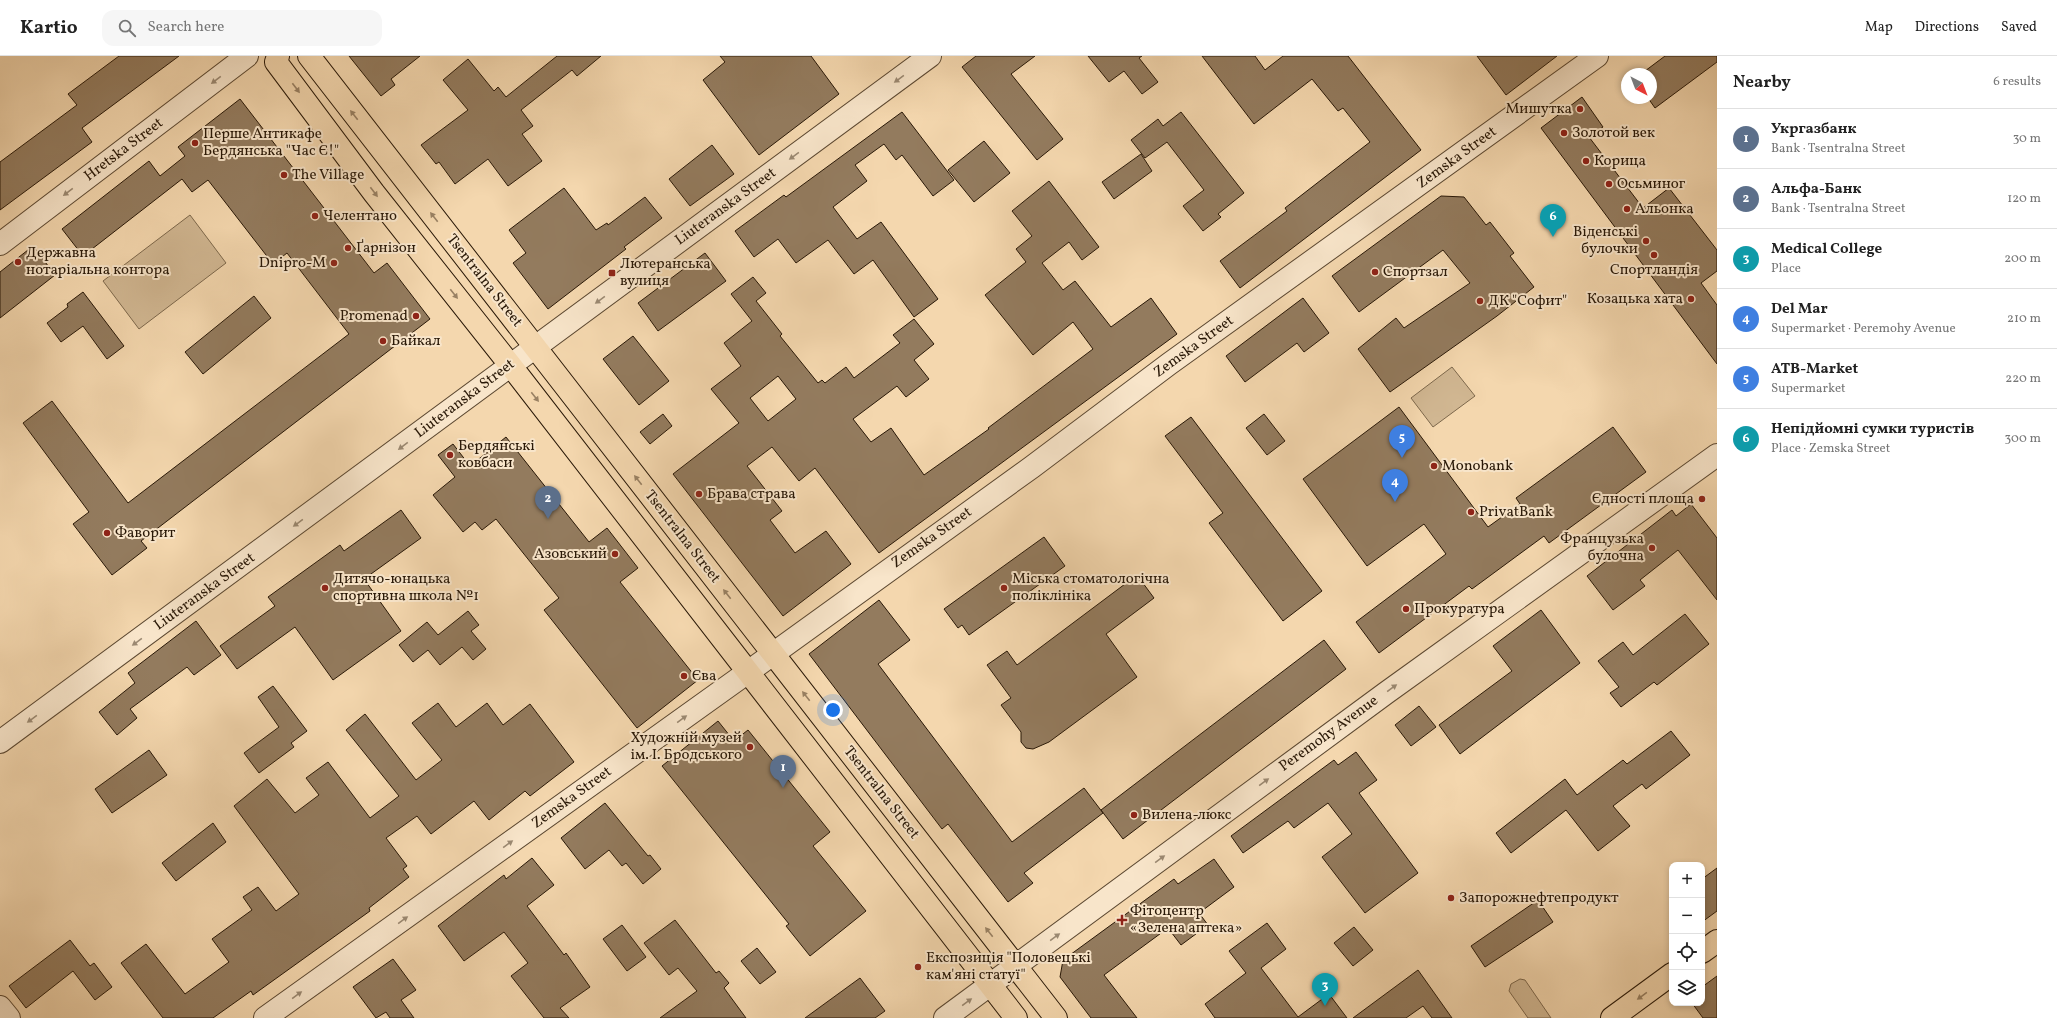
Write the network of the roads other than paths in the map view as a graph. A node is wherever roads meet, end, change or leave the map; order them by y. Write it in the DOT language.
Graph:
graph roads {
  1 [pos="247,56"];
  2 [pos="278,56"];
  3 [pos="308,56"];
  4 [pos="930,56"];
  5 [pos="1597,56"];
  6 [pos="0,244"];
  7 [pos="535,347"];
  8 [pos="511,366"];
  9 [pos="1717,454"];
  10 [pos="773,654"];
  11 [pos="748,672"];
  12 [pos="0,742"];
  13 [pos="1717,941"];
  14 [pos="1705,950"];
  15 [pos="1015,966"];
  16 [pos="1669,976"];
  17 [pos="990,985"];
  18 [pos="0,1007"];
  19 [pos="9,1018"];
  20 [pos="265,1018"];
  21 [pos="945,1018"];
  22 [pos="1016,1018"];
  23 [pos="1056,1018"];
  24 [pos="1612,1018"];
  1 -- 6 [label="street, Hretska Street, one-way"];
  2 -- 8 [label="main road, Tsentralna Street, one-way"];
  7 -- 3 [label="main road, Tsentralna Street, one-way"];
  4 -- 7 [label="street, Liuteranska Street, one-way"];
  5 -- 10 [label="street, Zemska Street"];
  7 -- 8 [label="street, Liuteranska Street"];
  10 -- 7 [label="main road, Tsentralna Street, one-way"];
  8 -- 11 [label="main road, Tsentralna Street, one-way"];
  8 -- 12 [label="street, Liuteranska Street, one-way"];
  15 -- 9 [label="street, Peremohy Avenue, one-way"];
  10 -- 11 [label="street, Zemska Street"];
  15 -- 10 [label="main road, Tsentralna Street, one-way"];
  11 -- 17 [label="main road, Tsentralna Street"];
  20 -- 11 [label="street, Zemska Street, one-way"];
  13 -- 14 [label="main road"];
  15 -- 17 [label="street, Peremohy Avenue"];
  15 -- 23 [label="main road, Tsentralna Street"];
  16 -- 24 [label="main road, one-way"];
  21 -- 17 [label="street, Peremohy Avenue, one-way"];
  17 -- 22 [label="main road, Tsentralna Street"];
  18 -- 19 [label="street"];
}
